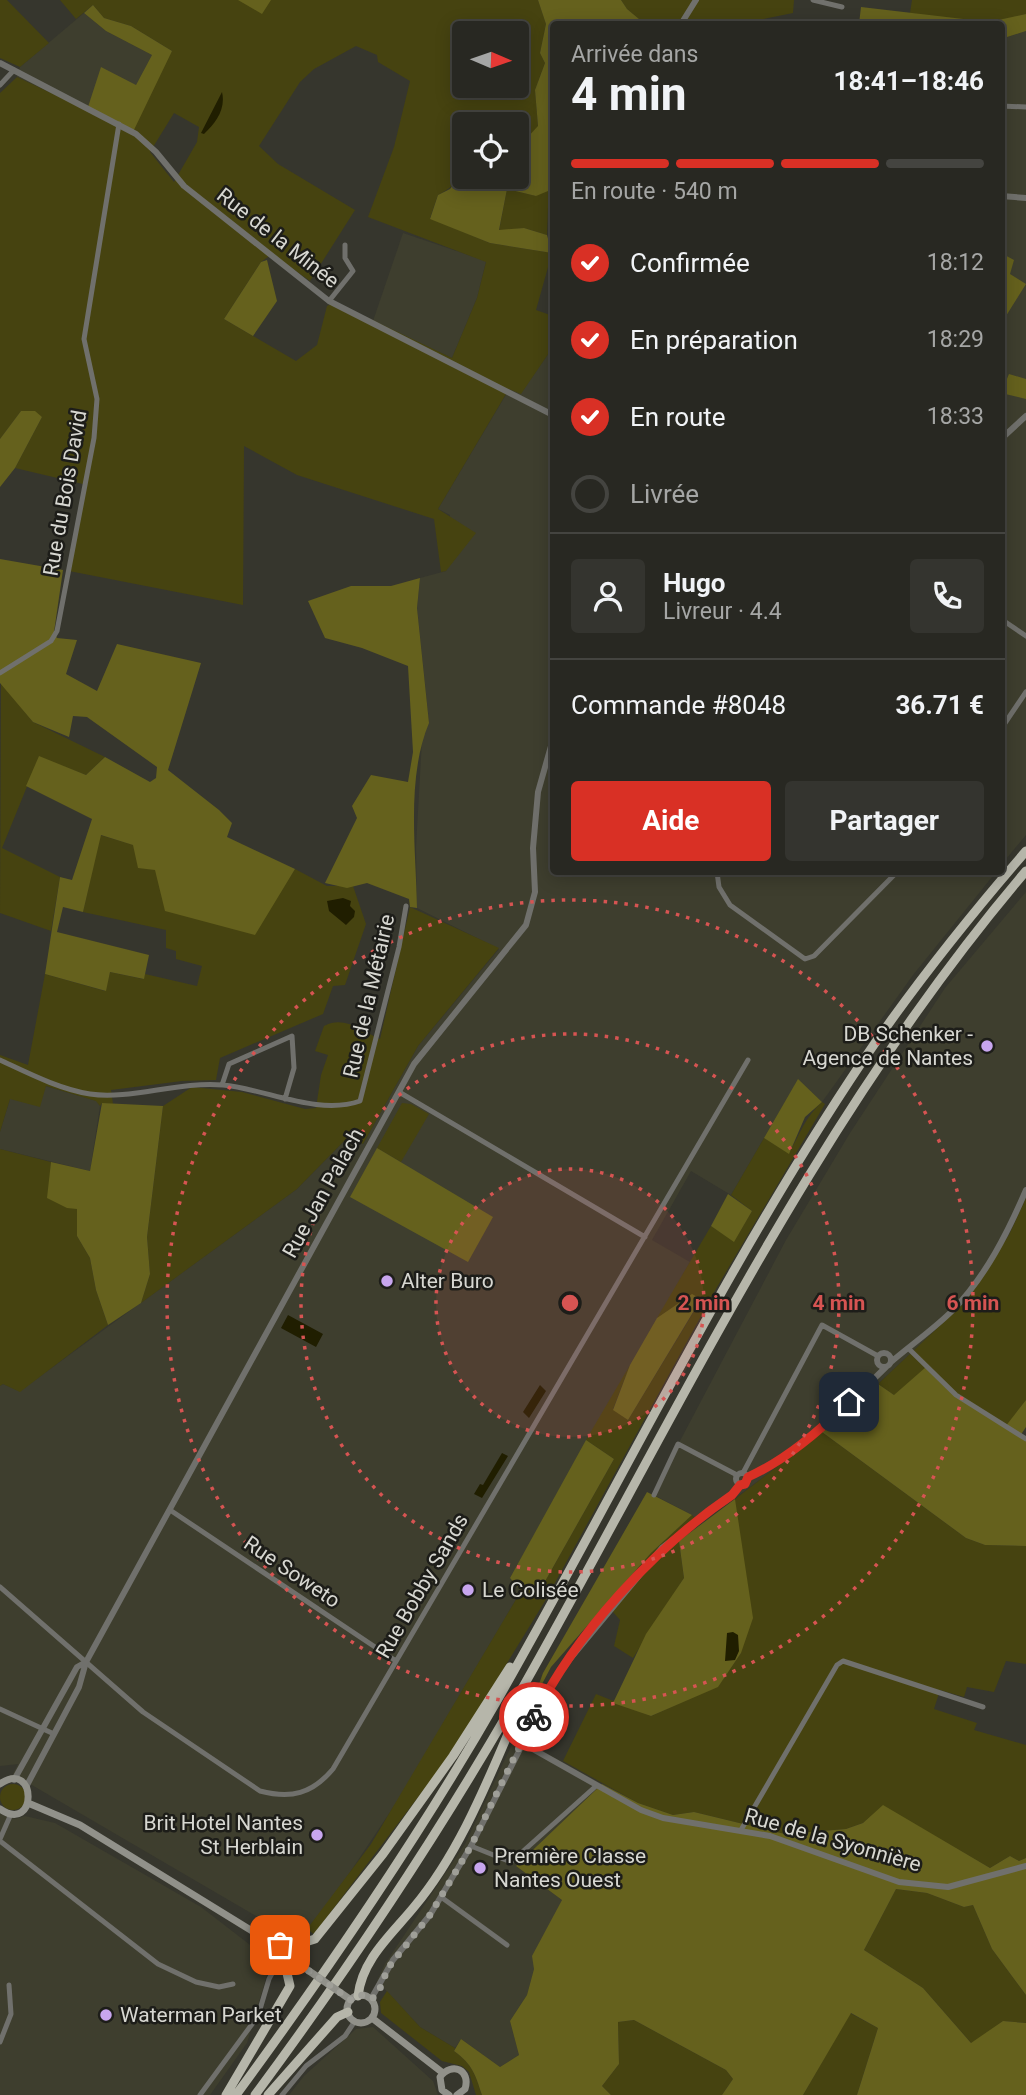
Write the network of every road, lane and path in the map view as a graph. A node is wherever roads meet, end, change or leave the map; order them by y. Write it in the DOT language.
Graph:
graph roads {
  1 [pos="696,0"];
  2 [pos="813,0"];
  3 [pos="842,8"];
  4 [pos="683,21"];
  5 [pos="0,63"];
  6 [pos="14,69"];
  7 [pos="0,85"];
  8 [pos="1005,106"];
  9 [pos="1026,107"];
  10 [pos="119,124"];
  11 [pos="1005,196"];
  12 [pos="1026,198"];
  13 [pos="345,245"];
  14 [pos="330,301"];
  15 [pos="550,413"];
  16 [pos="1026,416"];
  17 [pos="1005,435"];
  18 [pos="1005,622"];
  19 [pos="1026,636"];
  20 [pos="0,673"];
  21 [pos="1026,692"];
  22 [pos="1005,723"];
  23 [pos="550,750"];
  24 [pos="1026,851"];
  25 [pos="1026,871"];
  26 [pos="717,875"];
  27 [pos="894,875"];
  28 [pos="406,906"];
  29 [pos="0,1060"];
  30 [pos="748,1060"];
  31 [pos="222,1085"];
  32 [pos="399,1092"];
  33 [pos="285,1099"];
  34 [pos="1026,1189"];
  35 [pos="645,1237"];
  36 [pos="909,1349"];
  37 [pos="888,1353"];
  38 [pos="878,1360"];
  39 [pos="889,1364"];
  40 [pos="866,1386"];
  41 [pos="1026,1439"];
  42 [pos="742,1475"];
  43 [pos="740,1485"];
  44 [pos="654,1495"];
  45 [pos="170,1510"];
  46 [pos="0,1587"];
  47 [pos="564,1613"];
  48 [pos="521,1658"];
  49 [pos="396,1661"];
  50 [pos="86,1662"];
  51 [pos="983,1707"];
  52 [pos="0,1709"];
  53 [pos="43,1728"];
  54 [pos="54,1734"];
  55 [pos="522,1743"];
  56 [pos="14,1780"];
  57 [pos="0,1784"];
  58 [pos="596,1786"];
  59 [pos="26,1787"];
  60 [pos="28,1803"];
  61 [pos="0,1809"];
  62 [pos="11,1814"];
  63 [pos="741,1830"];
  64 [pos="0,1840"];
  65 [pos="471,1846"];
  66 [pos="1026,1866"];
  67 [pos="441,1897"];
  68 [pos="296,1945"];
  69 [pos="507,1945"];
  70 [pos="278,1947"];
  71 [pos="299,1964"];
  72 [pos="282,1967"];
  73 [pos="233,1984"];
  74 [pos="9,1985"];
  75 [pos="354,1998"];
  76 [pos="372,1999"];
  77 [pos="348,2012"];
  78 [pos="372,2018"];
  79 [pos="355,2021"];
  80 [pos="0,2042"];
  81 [pos="443,2073"];
  82 [pos="446,2094"];
  83 [pos="461,2094"];
  84 [pos="200,2095"];
  85 [pos="226,2095"];
  86 [pos="236,2095"];
  87 [pos="255,2095"];
  88 [pos="268,2095"];
  89 [pos="282,2095"];
  1 -- 4 [label="street"];
  2 -- 3 [label="street"];
  5 -- 6 [label="street, Rue de la Minée"];
  6 -- 7 [label="street"];
  6 -- 10 [label="street, Rue de la Minée"];
  8 -- 9 [label="street"];
  10 -- 14 [label="street, Rue de la Minée"];
  10 -- 20 [label="street, Rue du Bois David"];
  11 -- 12 [label="street"];
  13 -- 14 [label="street"];
  14 -- 15 [label="street, Rue de la Minée"];
  16 -- 17 [label="street"];
  18 -- 19 [label="street"];
  21 -- 22 [label="street"];
  23 -- 32 [label="street, Rue Jan Palach"];
  24 -- 48 [label="highway"];
  25 -- 47 [label="highway"];
  26 -- 27 [label="street"];
  28 -- 33 [label="street, Rue de la Métairie"];
  29 -- 31 [label="street, Rue de la Métairie"];
  30 -- 35 [label="street, Rue Bobby Sands"];
  31 -- 33 [label="street, Rue de la Métairie"];
  31 -- 33 [label="street"];
  32 -- 35 [label="street"];
  32 -- 45 [label="street, Rue Jan Palach"];
  34 -- 36 [label="street"];
  35 -- 49 [label="street, Rue Bobby Sands"];
  36 -- 37 [label="street"];
  36 -- 39 [label="street"];
  36 -- 41 [label="street"];
  37 -- 38 [label="street"];
  37 -- 39 [label="street"];
  38 -- 39 [label="street"];
  38 -- 40 [label="street"];
  38 -- 42 [label="street"];
  39 -- 40 [label="street"];
  40 -- 42 [label="street"];
  42 -- 43 [label="street"];
  42 -- 43 [label="street"];
  42 -- 44 [label="street"];
  43 -- 55 [label="street"];
  45 -- 49 [label="street, Rue Soweto"];
  45 -- 50 [label="street, Rue Jan Palach"];
  46 -- 50 [label="street, Rue Bobby Sands"];
  47 -- 75 [label="highway"];
  47 -- 87 [label="highway"];
  48 -- 68 [label="highway"];
  48 -- 86 [label="highway"];
  49 -- 50 [label="street, Rue Bobby Sands"];
  50 -- 53 [label="street, Rue Jan Palach"];
  50 -- 54 [label="street, Rue Jan Palach"];
  51 -- 63 [label="street"];
  52 -- 53 [label="street"];
  53 -- 54 [label="street"];
  53 -- 56 [label="street, Rue Jan Palach"];
  54 -- 59 [label="street, Rue Jan Palach"];
  55 -- 58 [label="street, Rue de la Syonnière"];
  55 -- 65 [label="street"];
  56 -- 57 [label="main road"];
  56 -- 59 [label="main road"];
  58 -- 63 [label="street, Rue de la Syonnière"];
  58 -- 65 [label="street"];
  59 -- 60 [label="main road"];
  60 -- 62 [label="main road"];
  60 -- 70 [label="main road"];
  61 -- 62 [label="main road"];
  62 -- 64 [label="street"];
  63 -- 66 [label="street, Rue de la Syonnière"];
  64 -- 73 [label="street"];
  65 -- 67 [label="street"];
  67 -- 69 [label="street"];
  67 -- 76 [label="street"];
  68 -- 70 [label="main road"];
  68 -- 71 [label="main road"];
  70 -- 72 [label="main road"];
  71 -- 72 [label="main road"];
  71 -- 75 [label="main road, bridge"];
  72 -- 84 [label="street"];
  72 -- 85 [label="highway"];
  74 -- 80 [label="street"];
  75 -- 76 [label="main road"];
  75 -- 77 [label="main road"];
  76 -- 78 [label="main road"];
  77 -- 79 [label="main road"];
  77 -- 88 [label="highway"];
  78 -- 79 [label="main road"];
  78 -- 81 [label="main road"];
  79 -- 89 [label="street"];
  81 -- 82 [label="main road"];
  81 -- 83 [label="main road"];
}
